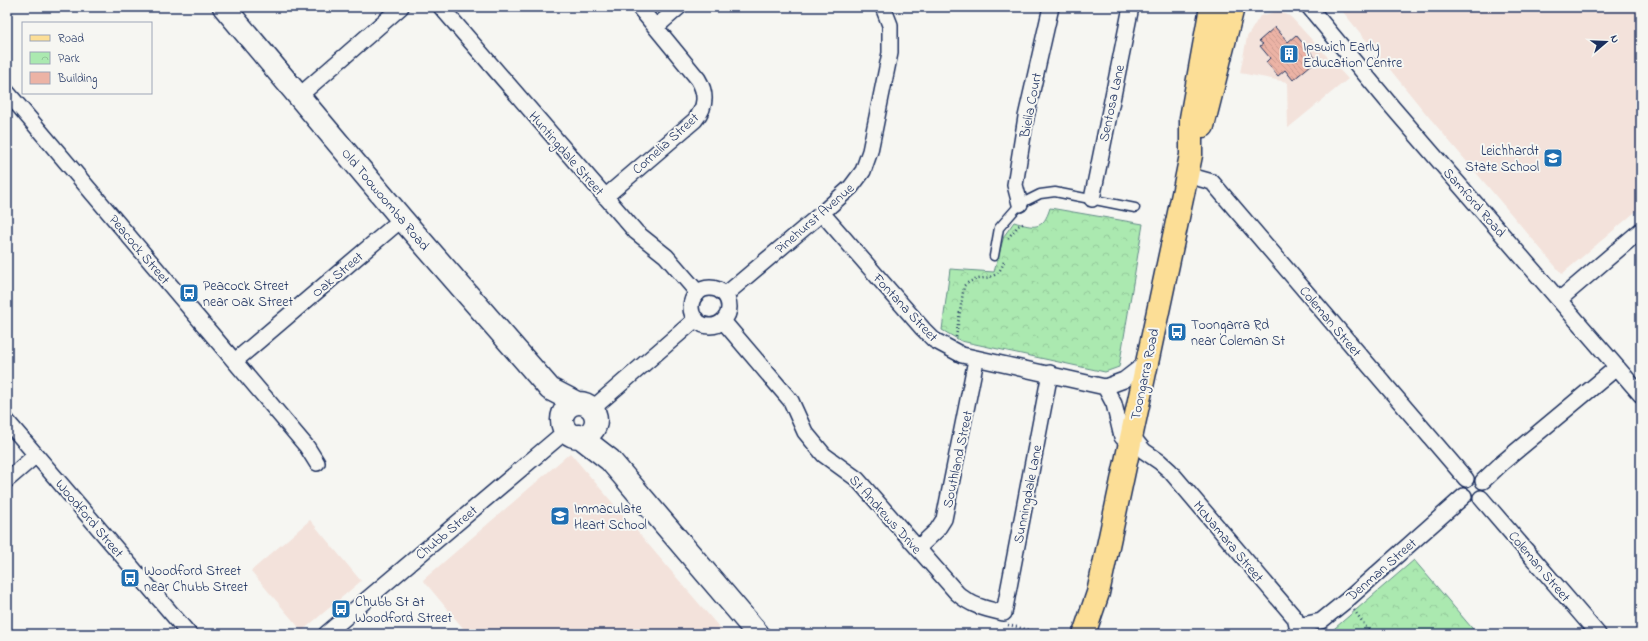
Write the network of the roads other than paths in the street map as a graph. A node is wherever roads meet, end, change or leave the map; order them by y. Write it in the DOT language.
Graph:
graph roads {
  1 [pos="224,7"];
  2 [pos="402,7"];
  3 [pos="442,7"];
  4 [pos="639,7"];
  5 [pos="679,7"];
  6 [pos="883,7"];
  7 [pos="1051,7"];
  8 [pos="1131,7"];
  9 [pos="1211,7"];
  10 [pos="1233,7"];
  11 [pos="1309,7"];
  12 [pos="656,27"];
  13 [pos="7,92"];
  14 [pos="299,96"];
  15 [pos="1189,165"];
  16 [pos="605,197"];
  17 [pos="1092,199"];
  18 [pos="1020,204"];
  19 [pos="1135,208"];
  20 [pos="822,213"];
  21 [pos="402,219"];
  22 [pos="1641,230"];
  23 [pos="994,256"];
  24 [pos="698,293"];
  25 [pos="725,295"];
  26 [pos="1559,300"];
  27 [pos="696,319"];
  28 [pos="723,321"];
  29 [pos="976,360"];
  30 [pos="235,361"];
  31 [pos="1146,363"];
  32 [pos="1616,368"];
  33 [pos="1050,373"];
  34 [pos="1105,387"];
  35 [pos="1641,395"];
  36 [pos="579,420"];
  37 [pos="7,421"];
  38 [pos="1130,440"];
  39 [pos="36,455"];
  40 [pos="1155,459"];
  41 [pos="317,463"];
  42 [pos="1123,472"];
  43 [pos="1466,479"];
  44 [pos="7,480"];
  45 [pos="1483,481"];
  46 [pos="1464,496"];
  47 [pos="1481,498"];
  48 [pos="918,548"];
  49 [pos="1098,593"];
  50 [pos="1004,613"];
  51 [pos="1299,630"];
  52 [pos="189,634"];
  53 [pos="326,634"];
  54 [pos="758,634"];
  55 [pos="1084,634"];
  56 [pos="1095,634"];
  57 [pos="1598,634"];
  1 -- 14 [label="street, Old Toowoomba Road"];
  2 -- 14 [label="street"];
  3 -- 16 [label="street, Huntingdale Street"];
  4 -- 12 [label="street, Cornelia Street"];
  5 -- 12 [label="street"];
  6 -- 20 [label="street, Pinehurst Avenue"];
  7 -- 18 [label="street, Biella Court"];
  8 -- 17 [label="street, Sentosa Lane"];
  9 -- 15 [label="main road, Toongarra Road"];
  10 -- 15 [label="main road, Toongarra Road"];
  11 -- 26 [label="street, Samford Road"];
  12 -- 16 [label="street, Cornelia Street"];
  13 -- 30 [label="street, Peacock Street"];
  14 -- 21 [label="street, Old Toowoomba Road"];
  15 -- 31 [label="main road, Toongarra Road"];
  15 -- 43 [label="street, Coleman Street"];
  16 -- 24 [label="street, Huntingdale Street"];
  17 -- 18 [label="lane"];
  17 -- 19 [label="lane"];
  18 -- 23 [label="lane"];
  20 -- 25 [label="street, Pinehurst Avenue"];
  20 -- 29 [label="street, Fontana Street"];
  21 -- 30 [label="street, Oak Street"];
  21 -- 36 [label="street, Old Toowoomba Road"];
  22 -- 26 [label="street"];
  24 -- 25 [label="street"];
  24 -- 27 [label="street"];
  25 -- 28 [label="street"];
  26 -- 32 [label="street, Samford Road"];
  27 -- 28 [label="street"];
  27 -- 36 [label="street"];
  28 -- 48 [label="street, St Andrews Drive"];
  29 -- 33 [label="street, Fontana Street"];
  29 -- 48 [label="street, Southland Street"];
  30 -- 41 [label="street, Peacock Street"];
  31 -- 34 [label="street"];
  31 -- 38 [label="main road, Toongarra Road"];
  32 -- 35 [label="street, Samford Road"];
  32 -- 45 [label="street"];
  33 -- 34 [label="street, Fontana Street"];
  33 -- 50 [label="street, Sunningdale Lane"];
  34 -- 38 [label="street"];
  36 -- 53 [label="street, Chubb Street"];
  36 -- 54 [label="street, Old Toowoomba Road"];
  37 -- 39 [label="street, Woodford Street"];
  38 -- 40 [label="street, McNamara Street"];
  38 -- 42 [label="main road, Toongarra Road"];
  39 -- 44 [label="street"];
  39 -- 52 [label="street, Woodford Street"];
  40 -- 42 [label="street"];
  40 -- 51 [label="street, McNamara Street"];
  42 -- 49 [label="main road, Toongarra Road"];
  43 -- 45 [label="street"];
  43 -- 46 [label="street"];
  45 -- 47 [label="street"];
  46 -- 47 [label="street"];
  46 -- 51 [label="street, Denman Street"];
  47 -- 57 [label="street, Coleman Street"];
  48 -- 50 [label="street, St Andrews Drive"];
  49 -- 55 [label="main road, Toongarra Road"];
  49 -- 56 [label="main road, Toongarra Road"];
}
